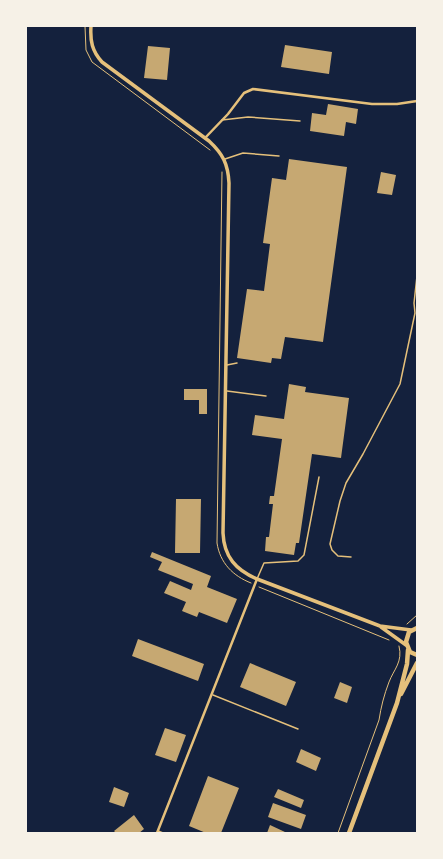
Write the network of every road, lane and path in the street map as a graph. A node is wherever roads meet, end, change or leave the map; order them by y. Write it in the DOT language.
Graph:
graph roads {
  1 [pos="91,26"];
  2 [pos="417,101"];
  3 [pos="222,120"];
  4 [pos="300,121"];
  5 [pos="205,138"];
  6 [pos="279,156"];
  7 [pos="225,159"];
  8 [pos="417,276"];
  9 [pos="237,363"];
  10 [pos="225,366"];
  11 [pos="225,391"];
  12 [pos="266,396"];
  13 [pos="319,476"];
  14 [pos="351,557"];
  15 [pos="257,579"];
  16 [pos="417,615"];
  17 [pos="405,624"];
  18 [pos="380,626"];
  19 [pos="415,628"];
  20 [pos="396,643"];
  21 [pos="407,647"];
  22 [pos="417,655"];
  23 [pos="417,663"];
  24 [pos="213,695"];
  25 [pos="397,703"];
  26 [pos="298,729"];
  27 [pos="157,832"];
  28 [pos="163,833"];
  29 [pos="338,833"];
  30 [pos="349,833"];
  1 -- 5 [label="street"];
  2 -- 3 [label="street"];
  3 -- 4 [label="lane"];
  3 -- 5 [label="street"];
  5 -- 7 [label="street"];
  6 -- 7 [label="lane"];
  7 -- 10 [label="street"];
  8 -- 14 [label="lane"];
  9 -- 10 [label="lane"];
  10 -- 11 [label="street"];
  11 -- 12 [label="lane"];
  11 -- 15 [label="street"];
  13 -- 15 [label="lane"];
  15 -- 18 [label="street"];
  15 -- 24 [label="street"];
  16 -- 17 [label="path"];
  18 -- 19 [label="street"];
  18 -- 21 [label="street"];
  19 -- 21 [label="main road"];
  20 -- 29 [label="path"];
  21 -- 22 [label="main road"];
  21 -- 25 [label="main road"];
  23 -- 25 [label="main road"];
  24 -- 26 [label="lane"];
  24 -- 27 [label="street"];
  25 -- 30 [label="main road"];
  27 -- 28 [label="lane"];
}
